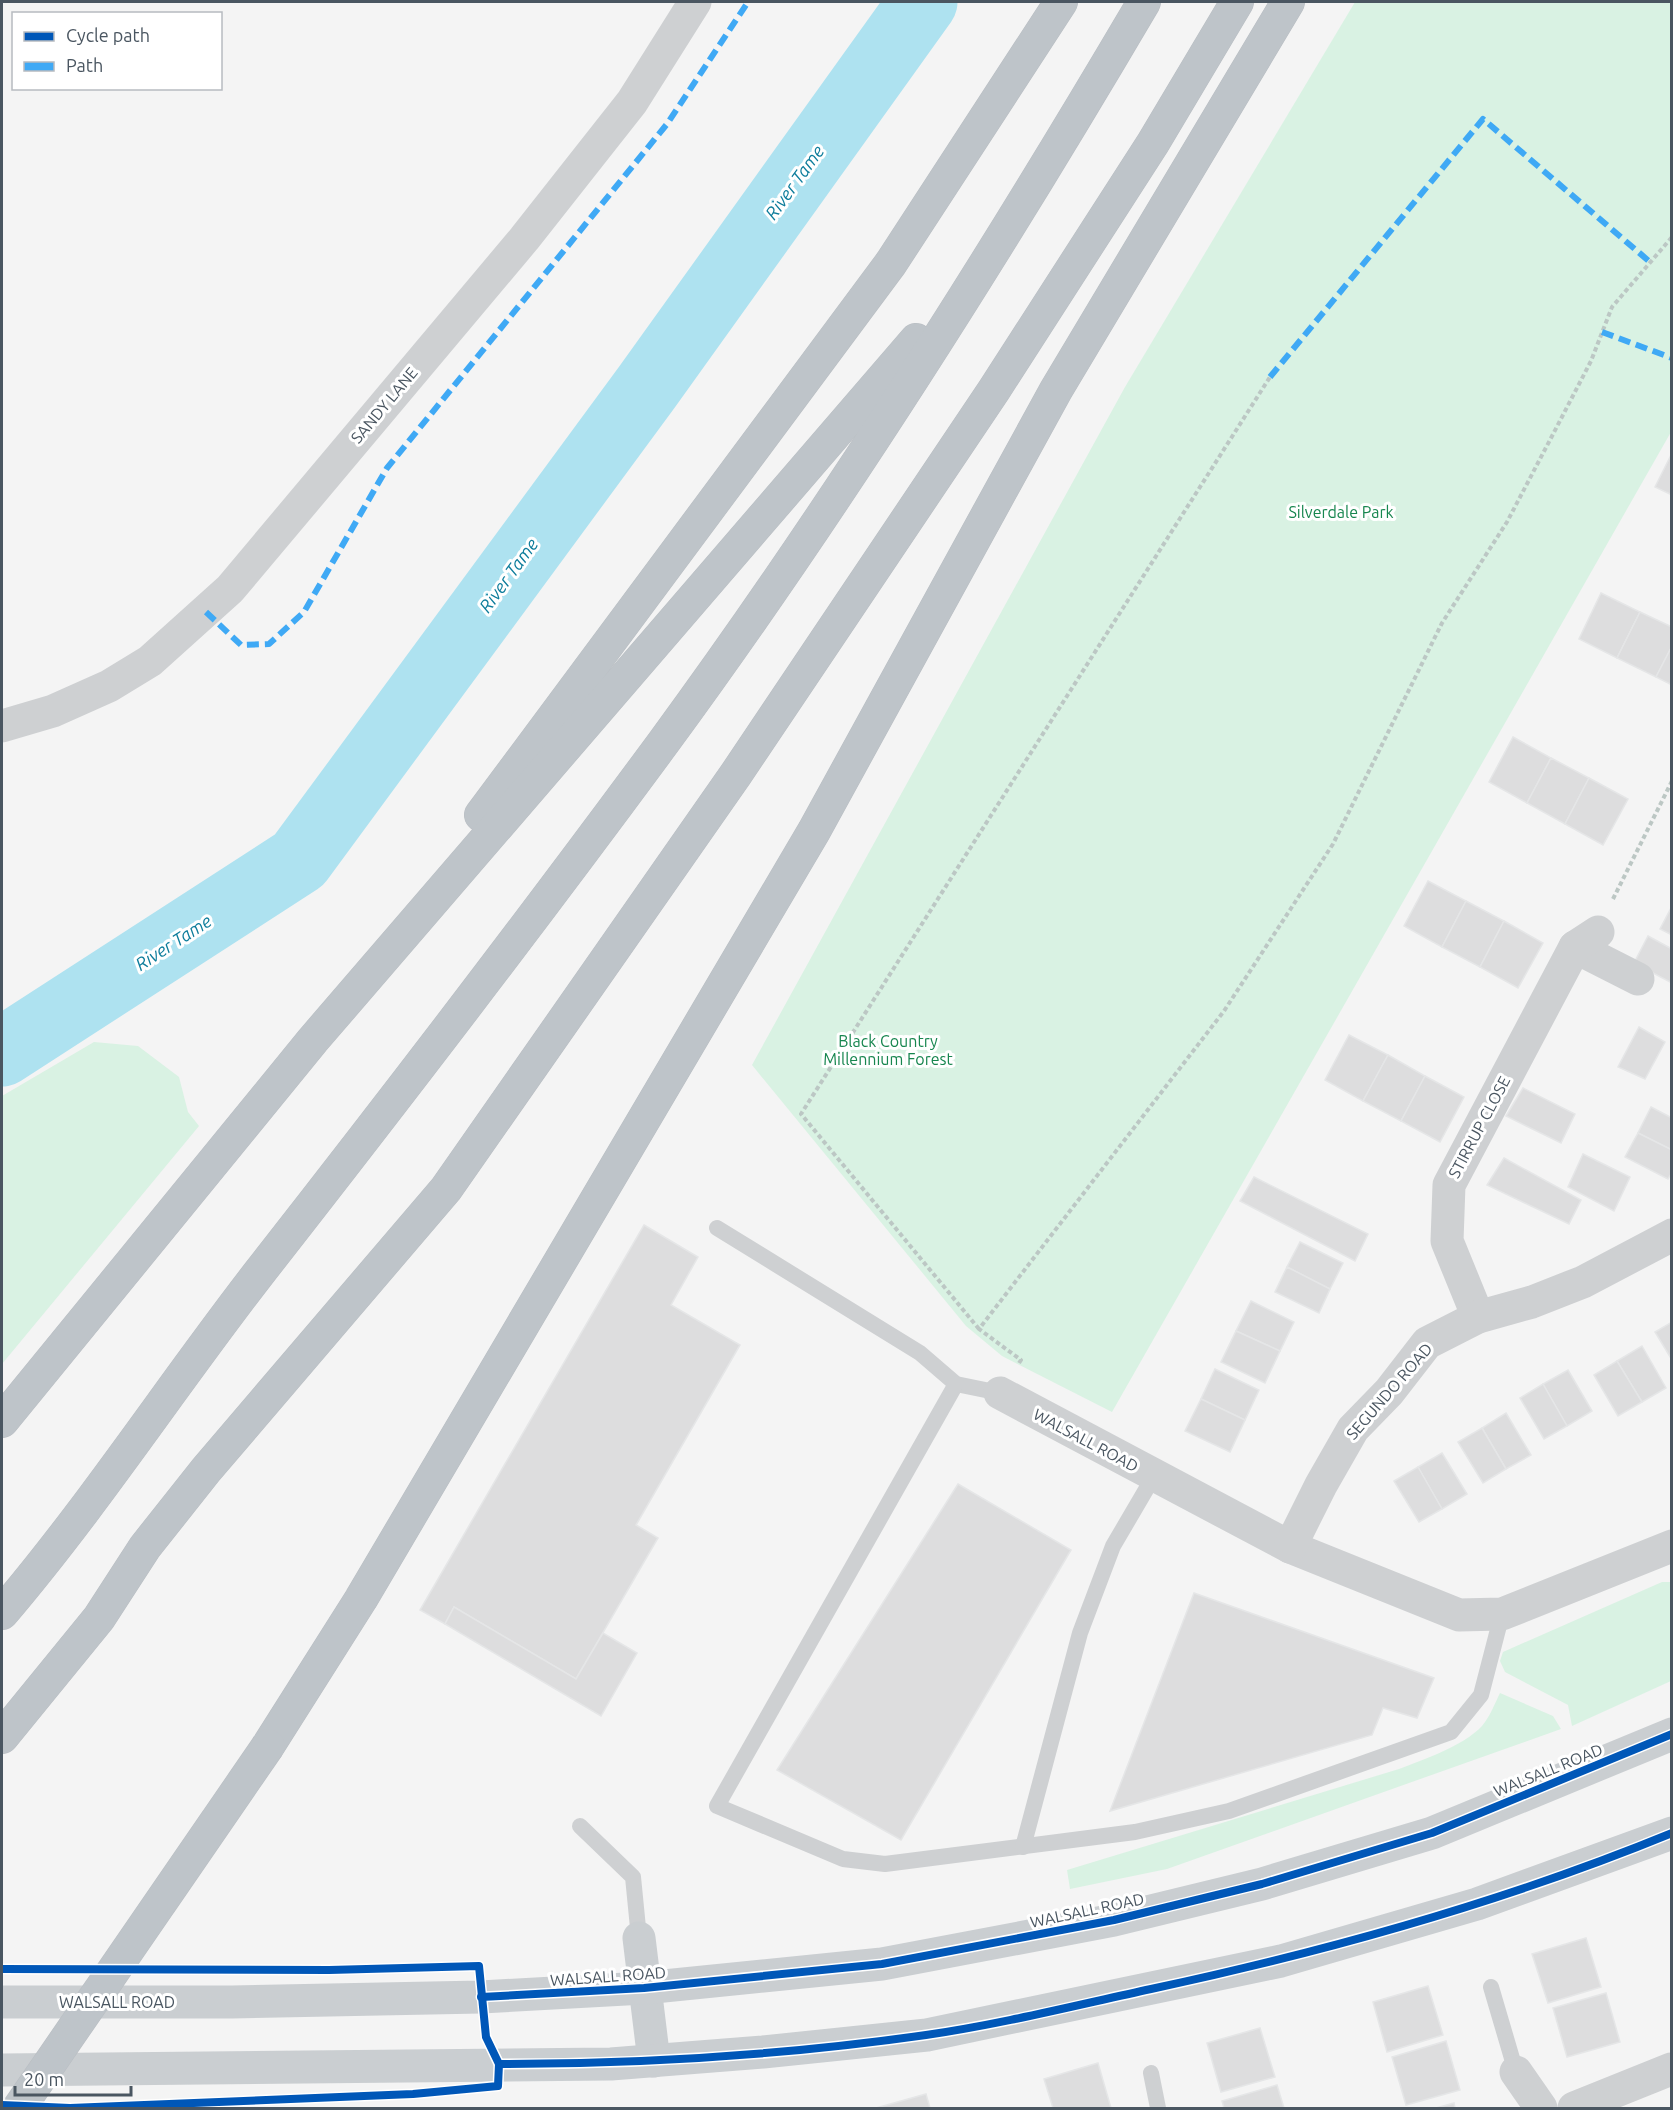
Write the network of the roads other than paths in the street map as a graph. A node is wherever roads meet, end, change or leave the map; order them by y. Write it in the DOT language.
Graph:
graph roads {
  1 [pos="695,2"];
  2 [pos="1061,2"];
  3 [pos="1144,2"];
  4 [pos="1237,2"];
  5 [pos="1288,2"];
  6 [pos="991,252"];
  7 [pos="2,726"];
  8 [pos="1638,979"];
  9 [pos="313,1040"];
  10 [pos="717,1228"];
  11 [pos="1671,1235"];
  12 [pos="1479,1317"];
  13 [pos="956,1384"];
  14 [pos="999,1393"];
  15 [pos="2,1421"];
  16 [pos="1154,1476"];
  17 [pos="1671,1546"];
  18 [pos="1290,1547"];
  19 [pos="2,1613"];
  20 [pos="1502,1614"];
  21 [pos="1671,1734"];
  22 [pos="2,1737"];
  23 [pos="580,1826"];
  24 [pos="1671,1833"];
  25 [pos="1023,1847"];
  26 [pos="639,1938"];
  27 [pos="1491,1987"];
  28 [pos="644,1988"];
  29 [pos="2,2002"];
  30 [pos="654,2061"];
  31 [pos="1671,2069"];
  32 [pos="2,2070"];
  33 [pos="1516,2072"];
  34 [pos="1151,2073"];
  35 [pos="19,2109"];
  36 [pos="1158,2109"];
  37 [pos="1540,2109"];
  38 [pos="1574,2109"];
  1 -- 7 [label="street, SANDY LANE"];
  2 -- 9 [label="highway"];
  3 -- 6 [label="highway"];
  4 -- 22 [label="highway"];
  5 -- 35 [label="highway, bridge"];
  6 -- 9 [label="highway"];
  6 -- 19 [label="highway"];
  8 -- 12 [label="street, STIRRUP CLOSE"];
  9 -- 15 [label="highway"];
  10 -- 13 [label="lane"];
  11 -- 12 [label="street, SEGUNDO ROAD"];
  12 -- 18 [label="street, SEGUNDO ROAD"];
  13 -- 14 [label="lane"];
  13 -- 25 [label="lane"];
  14 -- 16 [label="street, WALSALL ROAD"];
  16 -- 18 [label="street, WALSALL ROAD"];
  16 -- 25 [label="lane"];
  17 -- 20 [label="street, WALSALL ROAD"];
  18 -- 20 [label="street, WALSALL ROAD"];
  20 -- 25 [label="lane"];
  21 -- 28 [label="main road, WALSALL ROAD"];
  23 -- 26 [label="lane"];
  24 -- 30 [label="main road"];
  26 -- 28 [label="main road"];
  27 -- 33 [label="lane"];
  28 -- 29 [label="main road, WALSALL ROAD"];
  28 -- 30 [label="main road"];
  30 -- 32 [label="main road"];
  31 -- 38 [label="street"];
  33 -- 37 [label="street"];
  34 -- 36 [label="lane"];
}
